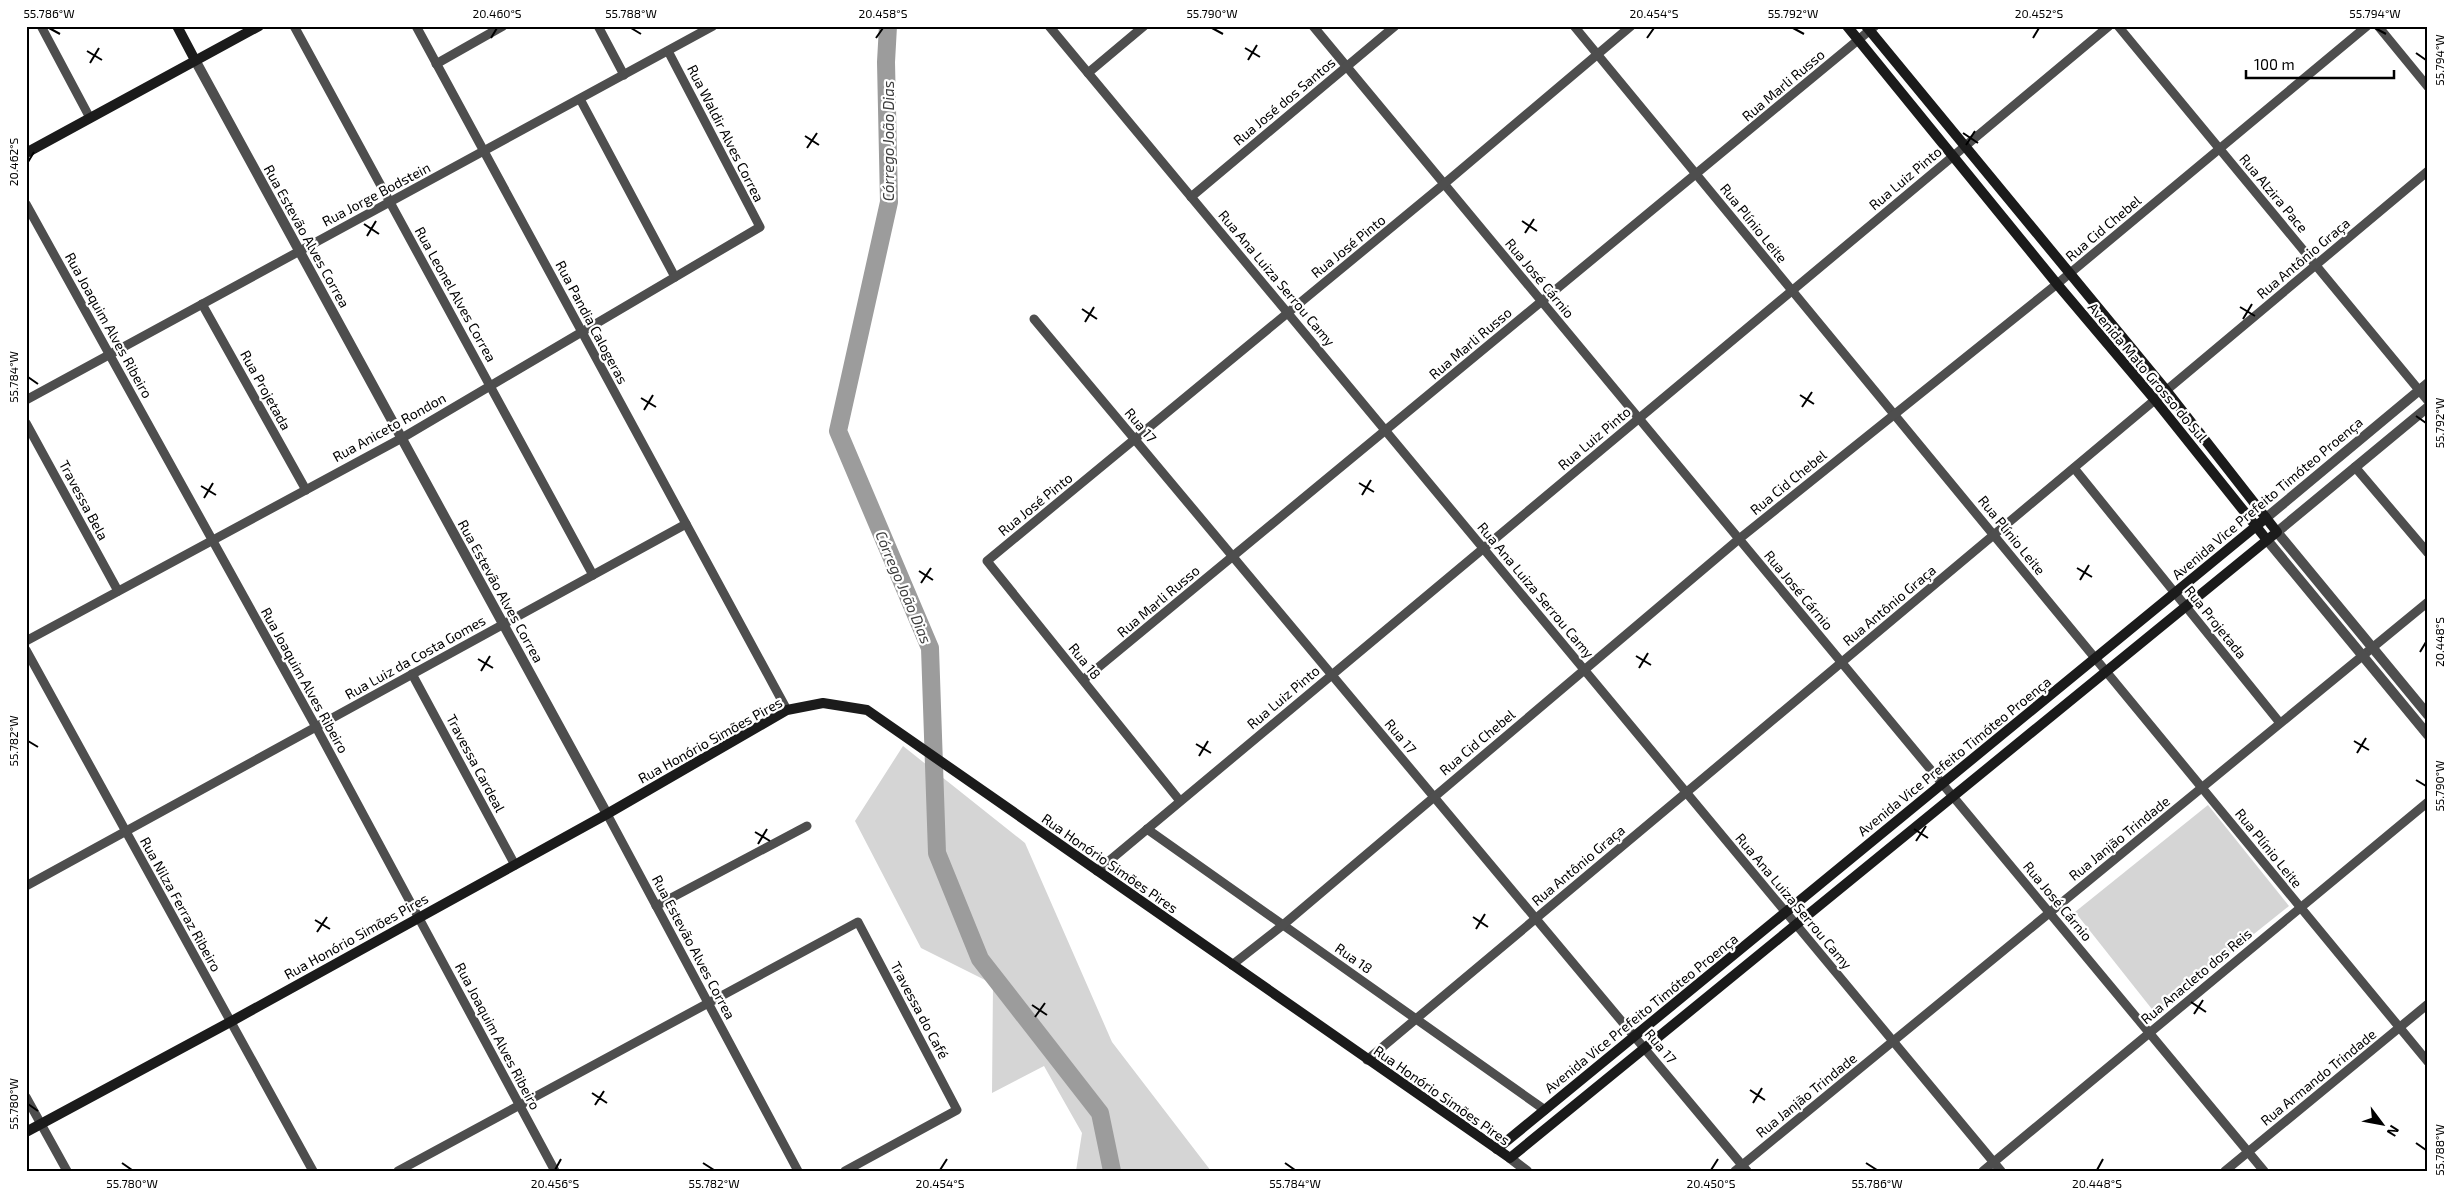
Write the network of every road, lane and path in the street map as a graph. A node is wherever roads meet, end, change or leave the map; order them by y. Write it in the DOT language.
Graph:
graph roads {
  1 [pos="42,26"];
  2 [pos="176,26"];
  3 [pos="259,26"];
  4 [pos="294,26"];
  5 [pos="416,26"];
  6 [pos="503,26"];
  7 [pos="598,26"];
  8 [pos="713,26"];
  9 [pos="1050,26"];
  10 [pos="1144,26"];
  11 [pos="1313,26"];
  12 [pos="1394,26"];
  13 [pos="1574,26"];
  14 [pos="1631,26"];
  15 [pos="1847,26"];
  16 [pos="2109,26"];
  17 [pos="2118,26"];
  18 [pos="2367,26"];
  19 [pos="2378,26"];
  20 [pos="1871,28"];
  21 [pos="1858,40"];
  22 [pos="668,51"];
  23 [pos="1597,54"];
  24 [pos="195,60"];
  25 [pos="436,64"];
  26 [pos="1346,67"];
  27 [pos="1088,73"];
  28 [pos="624,75"];
  29 [pos="2428,87"];
  30 [pos="580,99"];
  31 [pos="90,118"];
  32 [pos="1966,146"];
  33 [pos="2220,149"];
  34 [pos="484,152"];
  35 [pos="26,154"];
  36 [pos="1954,156"];
  37 [pos="2428,172"];
  38 [pos="1696,174"];
  39 [pos="1444,184"];
  40 [pos="1191,197"];
  41 [pos="390,202"];
  42 [pos="26,204"];
  43 [pos="760,227"];
  44 [pos="299,250"];
  45 [pos="2316,265"];
  46 [pos="2070,273"];
  47 [pos="675,277"];
  48 [pos="2057,284"];
  49 [pos="1792,291"];
  50 [pos="1542,301"];
  51 [pos="202,304"];
  52 [pos="1288,313"];
  53 [pos="1034,319"];
  54 [pos="582,332"];
  55 [pos="110,354"];
  56 [pos="2428,383"];
  57 [pos="490,386"];
  58 [pos="2166,390"];
  59 [pos="2418,390"];
  60 [pos="26,400"];
  61 [pos="2155,400"];
  62 [pos="2428,401"];
  63 [pos="2428,407"];
  64 [pos="1894,414"];
  65 [pos="1639,418"];
  66 [pos="26,422"];
  67 [pos="1385,430"];
  68 [pos="402,438"];
  69 [pos="1135,439"];
  70 [pos="2355,467"];
  71 [pos="2074,468"];
  72 [pos="306,490"];
  73 [pos="2266,518"];
  74 [pos="686,524"];
  75 [pos="2255,527"];
  76 [pos="2277,532"];
  77 [pos="1994,535"];
  78 [pos="1739,539"];
  79 [pos="212,540"];
  80 [pos="2267,540"];
  81 [pos="1483,548"];
  82 [pos="2428,553"];
  83 [pos="1233,556"];
  84 [pos="987,561"];
  85 [pos="593,575"];
  86 [pos="118,592"];
  87 [pos="2175,593"];
  88 [pos="2428,602"];
  89 [pos="2186,606"];
  90 [pos="504,624"];
  91 [pos="26,641"];
  92 [pos="2372,648"];
  93 [pos="26,650"];
  94 [pos="2363,655"];
  95 [pos="2095,658"];
  96 [pos="1842,662"];
  97 [pos="1584,670"];
  98 [pos="2106,671"];
  99 [pos="412,674"];
  100 [pos="1332,674"];
  101 [pos="1083,680"];
  102 [pos="787,710"];
  103 [pos="2428,715"];
  104 [pos="2280,723"];
  105 [pos="316,727"];
  106 [pos="2428,734"];
  107 [pos="1942,784"];
  108 [pos="2202,788"];
  109 [pos="1686,792"];
  110 [pos="1953,796"];
  111 [pos="1434,797"];
  112 [pos="1180,801"];
  113 [pos="2428,802"];
  114 [pos="607,814"];
  115 [pos="807,826"];
  116 [pos="1147,829"];
  117 [pos="125,832"];
  118 [pos="515,865"];
  119 [pos="1097,871"];
  120 [pos="26,886"];
  121 [pos="656,906"];
  122 [pos="2301,907"];
  123 [pos="1786,912"];
  124 [pos="2050,912"];
  125 [pos="418,917"];
  126 [pos="1536,918"];
  127 [pos="1796,924"];
  128 [pos="1283,925"];
  129 [pos="1232,965"];
  130 [pos="708,1003"];
  131 [pos="2428,1004"];
  132 [pos="1416,1018"];
  133 [pos="232,1021"];
  134 [pos="2400,1028"];
  135 [pos="2149,1033"];
  136 [pos="1635,1036"];
  137 [pos="1893,1041"];
  138 [pos="1645,1048"];
  139 [pos="1367,1060"];
  140 [pos="2428,1062"];
  141 [pos="26,1097"];
  142 [pos="520,1105"];
  143 [pos="1545,1110"];
  144 [pos="41,1124"];
  145 [pos="26,1132"];
  146 [pos="1497,1149"];
  147 [pos="2248,1152"];
  148 [pos="1510,1158"];
  149 [pos="1993,1162"];
  150 [pos="1741,1169"];
  151 [pos="67,1171"];
  152 [pos="313,1171"];
  153 [pos="398,1171"];
  154 [pos="555,1171"];
  155 [pos="798,1171"];
  156 [pos="845,1171"];
  157 [pos="1527,1171"];
  158 [pos="1983,1171"];
  159 [pos="2001,1171"];
  160 [pos="2225,1171"];
  161 [pos="2264,1171"];
  1 -- 31 [label="street"];
  2 -- 24 [label="main road, Rua Estevão Alves Correa"];
  3 -- 24 [label="main road"];
  4 -- 41 [label="street, Rua Leonel Alves Correa"];
  5 -- 25 [label="street, Rua Pandia Calogeras"];
  6 -- 25 [label="street"];
  7 -- 28 [label="street"];
  8 -- 22 [label="street, Rua Jorge Bodstein"];
  9 -- 27 [label="street, Rua Ana Luiza Serrou Camy"];
  10 -- 27 [label="street"];
  11 -- 26 [label="street, Rua José Cárnio"];
  12 -- 26 [label="street, Rua José dos Santos"];
  13 -- 23 [label="street, Rua Plínio Leite"];
  14 -- 23 [label="street, Rua José Pinto"];
  15 -- 21 [label="main road, Avenida Mato Grosso do Sul"];
  16 -- 32 [label="street, Rua Luiz Pinto"];
  17 -- 33 [label="street, Rua Alzira Pace"];
  18 -- 33 [label="street, Rua Cid Chebel"];
  19 -- 29 [label="street"];
  20 -- 21 [label="street, Rua Marli Russo"];
  20 -- 32 [label="main road, Avenida Mato Grosso do Sul"];
  21 -- 36 [label="main road, Avenida Mato Grosso do Sul"];
  21 -- 38 [label="street, Rua Marli Russo"];
  22 -- 28 [label="street, Rua Jorge Bodstein"];
  22 -- 43 [label="street, Rua Waldir Alves Correa"];
  23 -- 38 [label="street, Rua Plínio Leite"];
  23 -- 39 [label="street, Rua José Pinto"];
  24 -- 31 [label="main road"];
  24 -- 44 [label="street, Rua Estevão Alves Correa"];
  25 -- 34 [label="street, Rua Pandia Calogeras"];
  26 -- 39 [label="street, Rua José Cárnio"];
  26 -- 40 [label="street, Rua José dos Santos"];
  27 -- 40 [label="street, Rua Ana Luiza Serrou Camy"];
  28 -- 30 [label="street, Rua Jorge Bodstein"];
  30 -- 34 [label="street, Rua Jorge Bodstein"];
  30 -- 47 [label="street"];
  31 -- 35 [label="main road"];
  32 -- 36 [label="street, Rua Luiz Pinto"];
  32 -- 46 [label="main road, Avenida Mato Grosso do Sul"];
  33 -- 45 [label="street, Rua Alzira Pace"];
  33 -- 46 [label="street, Rua Cid Chebel"];
  34 -- 41 [label="street, Rua Jorge Bodstein"];
  34 -- 54 [label="street, Rua Pandia Calogeras"];
  36 -- 48 [label="main road, Avenida Mato Grosso do Sul"];
  36 -- 49 [label="street, Rua Luiz Pinto"];
  37 -- 45 [label="street, Rua Antônio Graça"];
  38 -- 49 [label="street, Rua Plínio Leite"];
  38 -- 50 [label="street, Rua Marli Russo"];
  39 -- 50 [label="street, Rua José Cárnio"];
  39 -- 52 [label="street, Rua José Pinto"];
  40 -- 52 [label="street, Rua Ana Luiza Serrou Camy"];
  41 -- 44 [label="street, Rua Jorge Bodstein"];
  41 -- 57 [label="street, Rua Leonel Alves Correa"];
  42 -- 55 [label="street, Rua Joaquim Alves Ribeiro"];
  43 -- 47 [label="street, Rua Aniceto Rondon"];
  44 -- 51 [label="street, Rua Jorge Bodstein"];
  44 -- 68 [label="street, Rua Estevão Alves Correa"];
  45 -- 58 [label="street, Rua Antônio Graça"];
  45 -- 59 [label="street, Rua Alzira Pace"];
  46 -- 48 [label="street, Rua Cid Chebel"];
  46 -- 58 [label="main road, Avenida Mato Grosso do Sul"];
  47 -- 54 [label="street, Rua Aniceto Rondon"];
  48 -- 61 [label="main road, Avenida Mato Grosso do Sul"];
  48 -- 64 [label="street, Rua Cid Chebel"];
  49 -- 64 [label="street, Rua Plínio Leite"];
  49 -- 65 [label="street, Rua Luiz Pinto"];
  50 -- 65 [label="street, Rua José Cárnio"];
  50 -- 67 [label="street, Rua Marli Russo"];
  51 -- 55 [label="street, Rua Jorge Bodstein"];
  51 -- 72 [label="street, Rua Projetada"];
  52 -- 67 [label="street, Rua Ana Luiza Serrou Camy"];
  52 -- 69 [label="street, Rua José Pinto"];
  53 -- 69 [label="street, Rua 17"];
  54 -- 57 [label="street, Rua Aniceto Rondon"];
  54 -- 74 [label="street, Rua Pandia Calogeras"];
  55 -- 60 [label="street, Rua Jorge Bodstein"];
  55 -- 79 [label="street, Rua Joaquim Alves Ribeiro"];
  56 -- 59 [label="street, Avenida Vice Prefeito Timóteo Proença"];
  57 -- 68 [label="street, Rua Aniceto Rondon"];
  57 -- 85 [label="street, Rua Leonel Alves Correa"];
  58 -- 61 [label="street, Rua Antônio Graça"];
  58 -- 73 [label="main road, Avenida Mato Grosso do Sul"];
  59 -- 62 [label="street, Rua Alzira Pace"];
  59 -- 73 [label="street, Avenida Vice Prefeito Timóteo Proença"];
  61 -- 71 [label="street, Rua Antônio Graça"];
  61 -- 75 [label="main road, Avenida Mato Grosso do Sul"];
  63 -- 70 [label="street, Avenida Vice Prefeito Timóteo Proença"];
  64 -- 77 [label="street, Rua Plínio Leite"];
  64 -- 78 [label="street, Rua Cid Chebel"];
  65 -- 78 [label="street, Rua José Cárnio"];
  65 -- 81 [label="street, Rua Luiz Pinto"];
  66 -- 86 [label="street, Travessa Bela"];
  67 -- 81 [label="street, Rua Ana Luiza Serrou Camy"];
  67 -- 83 [label="street, Rua Marli Russo"];
  68 -- 72 [label="street, Rua Aniceto Rondon"];
  68 -- 90 [label="street, Rua Estevão Alves Correa"];
  69 -- 83 [label="street, Rua 17"];
  69 -- 84 [label="street, Rua José Pinto"];
  70 -- 76 [label="street, Avenida Vice Prefeito Timóteo Proença"];
  70 -- 82 [label="street"];
  71 -- 77 [label="street, Rua Antônio Graça"];
  71 -- 87 [label="street, Rua Projetada"];
  72 -- 79 [label="street, Rua Aniceto Rondon"];
  73 -- 75 [label="main road, Avenida Vice Prefeito Timóteo Proença"];
  73 -- 76 [label="main road, Avenida Mato Grosso do Sul"];
  74 -- 85 [label="street, Rua Luiz da Costa Gomes"];
  74 -- 102 [label="street, Rua Pandia Calogeras"];
  75 -- 80 [label="main road, Avenida Mato Grosso do Sul"];
  75 -- 87 [label="main road, Avenida Vice Prefeito Timóteo Proença"];
  76 -- 80 [label="main road, Avenida Vice Prefeito Timóteo Proença"];
  76 -- 92 [label="street, Avenida Mato Grosso do Sul"];
  77 -- 95 [label="street, Rua Plínio Leite"];
  77 -- 96 [label="street, Rua Antônio Graça"];
  78 -- 96 [label="street, Rua José Cárnio"];
  78 -- 97 [label="street, Rua Cid Chebel"];
  79 -- 86 [label="street, Rua Aniceto Rondon"];
  79 -- 105 [label="street, Rua Joaquim Alves Ribeiro"];
  80 -- 89 [label="main road, Avenida Vice Prefeito Timóteo Proença"];
  80 -- 94 [label="street, Avenida Mato Grosso do Sul"];
  81 -- 97 [label="street, Rua Ana Luiza Serrou Camy"];
  81 -- 100 [label="street, Rua Luiz Pinto"];
  83 -- 100 [label="street, Rua 17"];
  83 -- 101 [label="street, Rua Marli Russo"];
  84 -- 101 [label="street, Rua 18"];
  85 -- 90 [label="street, Rua Luiz da Costa Gomes"];
  86 -- 91 [label="street, Rua Aniceto Rondon"];
  87 -- 89 [label="street, Rua Projetada"];
  87 -- 95 [label="main road, Avenida Vice Prefeito Timóteo Proença"];
  88 -- 92 [label="street, Rua Janjão Trindade"];
  89 -- 98 [label="main road, Avenida Vice Prefeito Timóteo Proença"];
  89 -- 104 [label="street, Rua Projetada"];
  90 -- 99 [label="street, Rua Luiz da Costa Gomes"];
  90 -- 114 [label="street, Rua Estevão Alves Correa"];
  92 -- 94 [label="street, Rua Janjão Trindade"];
  92 -- 103 [label="street, Avenida Mato Grosso do Sul"];
  93 -- 117 [label="street, Rua Nilza Ferraz Ribeiro"];
  94 -- 104 [label="street, Rua Janjão Trindade"];
  94 -- 106 [label="street, Avenida Mato Grosso do Sul"];
  95 -- 98 [label="street, Rua Plínio Leite"];
  95 -- 107 [label="main road, Avenida Vice Prefeito Timóteo Proença"];
  96 -- 107 [label="street, Rua José Cárnio"];
  96 -- 109 [label="street, Rua Antônio Graça"];
  97 -- 109 [label="street, Rua Ana Luiza Serrou Camy"];
  97 -- 111 [label="street, Rua Cid Chebel"];
  98 -- 108 [label="street, Rua Plínio Leite"];
  98 -- 110 [label="main road, Avenida Vice Prefeito Timóteo Proença"];
  99 -- 105 [label="street, Rua Luiz da Costa Gomes"];
  99 -- 118 [label="street, Travessa Cardeal"];
  100 -- 111 [label="street, Rua 17"];
  100 -- 112 [label="street, Rua Luiz Pinto"];
  101 -- 112 [label="street, Rua 18"];
  102 -- 114 [label="main road, Rua Honório Simões Pires"];
  102 -- 119 [label="main road, Rua Honório Simões Pires"];
  104 -- 108 [label="street, Rua Janjão Trindade"];
  105 -- 117 [label="street, Rua Luiz da Costa Gomes"];
  105 -- 125 [label="street, Rua Joaquim Alves Ribeiro"];
  107 -- 110 [label="street, Rua José Cárnio"];
  107 -- 123 [label="main road, Avenida Vice Prefeito Timóteo Proença"];
  108 -- 122 [label="street, Rua Plínio Leite"];
  108 -- 124 [label="street, Rua Janjão Trindade"];
  109 -- 123 [label="street, Rua Ana Luiza Serrou Camy"];
  109 -- 126 [label="street, Rua Antônio Graça"];
  110 -- 124 [label="street, Rua José Cárnio"];
  110 -- 127 [label="main road, Avenida Vice Prefeito Timóteo Proença"];
  111 -- 126 [label="street, Rua 17"];
  111 -- 128 [label="street, Rua Cid Chebel"];
  112 -- 116 [label="street, Rua Luiz Pinto"];
  113 -- 122 [label="street, Rua Anacleto dos Reis"];
  114 -- 118 [label="main road, Rua Honório Simões Pires"];
  114 -- 121 [label="street, Rua Estevão Alves Correa"];
  115 -- 121 [label="street"];
  116 -- 119 [label="street, Rua Luiz Pinto"];
  116 -- 128 [label="street, Rua 18"];
  117 -- 120 [label="street, Rua Luiz da Costa Gomes"];
  117 -- 133 [label="street, Rua Nilza Ferraz Ribeiro"];
  118 -- 125 [label="main road, Rua Honório Simões Pires"];
  119 -- 129 [label="main road, Rua Honório Simões Pires"];
  121 -- 130 [label="street, Rua Estevão Alves Correa"];
  122 -- 134 [label="street, Rua Plínio Leite"];
  122 -- 135 [label="street, Rua Anacleto dos Reis"];
  123 -- 127 [label="street, Rua Ana Luiza Serrou Camy"];
  123 -- 136 [label="main road, Avenida Vice Prefeito Timóteo Proença"];
  124 -- 135 [label="street, Rua José Cárnio"];
  124 -- 137 [label="street, Rua Janjão Trindade"];
  125 -- 133 [label="main road, Rua Honório Simões Pires"];
  125 -- 142 [label="street, Rua Joaquim Alves Ribeiro"];
  126 -- 132 [label="street, Rua Antônio Graça"];
  126 -- 136 [label="street, Rua 17"];
  127 -- 137 [label="street, Rua Ana Luiza Serrou Camy"];
  127 -- 138 [label="main road, Avenida Vice Prefeito Timóteo Proença"];
  128 -- 129 [label="street, Rua Cid Chebel"];
  128 -- 132 [label="street, Rua 18"];
  129 -- 139 [label="main road, Rua Honório Simões Pires"];
  130 -- 142 [label="street"];
  130 -- 155 [label="street, Rua Estevão Alves Correa"];
  130 -- 156 [label="street, Travessa do Café"];
  131 -- 134 [label="street, Rua Armando Trindade"];
  132 -- 139 [label="street, Rua Antônio Graça"];
  132 -- 143 [label="street, Rua 18"];
  133 -- 144 [label="main road, Rua Honório Simões Pires"];
  133 -- 152 [label="street, Rua Nilza Ferraz Ribeiro"];
  134 -- 140 [label="street, Rua Plínio Leite"];
  134 -- 147 [label="street, Rua Armando Trindade"];
  135 -- 147 [label="street, Rua José Cárnio"];
  135 -- 149 [label="street, Rua Anacleto dos Reis"];
  136 -- 138 [label="street, Rua 17"];
  136 -- 143 [label="main road, Avenida Vice Prefeito Timóteo Proença"];
  137 -- 149 [label="street, Rua Ana Luiza Serrou Camy"];
  137 -- 150 [label="street, Rua Janjão Trindade"];
  138 -- 148 [label="main road, Avenida Vice Prefeito Timóteo Proença"];
  138 -- 150 [label="street, Rua 17"];
  139 -- 146 [label="main road, Rua Honório Simões Pires"];
  141 -- 144 [label="street"];
  142 -- 153 [label="street"];
  142 -- 154 [label="street, Rua Joaquim Alves Ribeiro"];
  143 -- 146 [label="main road, Avenida Vice Prefeito Timóteo Proença"];
  144 -- 145 [label="main road, Rua Honório Simões Pires"];
  144 -- 151 [label="street"];
  146 -- 148 [label="main road, Rua Honório Simões Pires"];
  147 -- 160 [label="street, Rua Armando Trindade"];
  147 -- 161 [label="street, Rua José Cárnio"];
  148 -- 157 [label="street, Rua Honório Simões Pires"];
  149 -- 158 [label="street, Rua Anacleto dos Reis"];
  149 -- 159 [label="street, Rua Ana Luiza Serrou Camy"];
}
